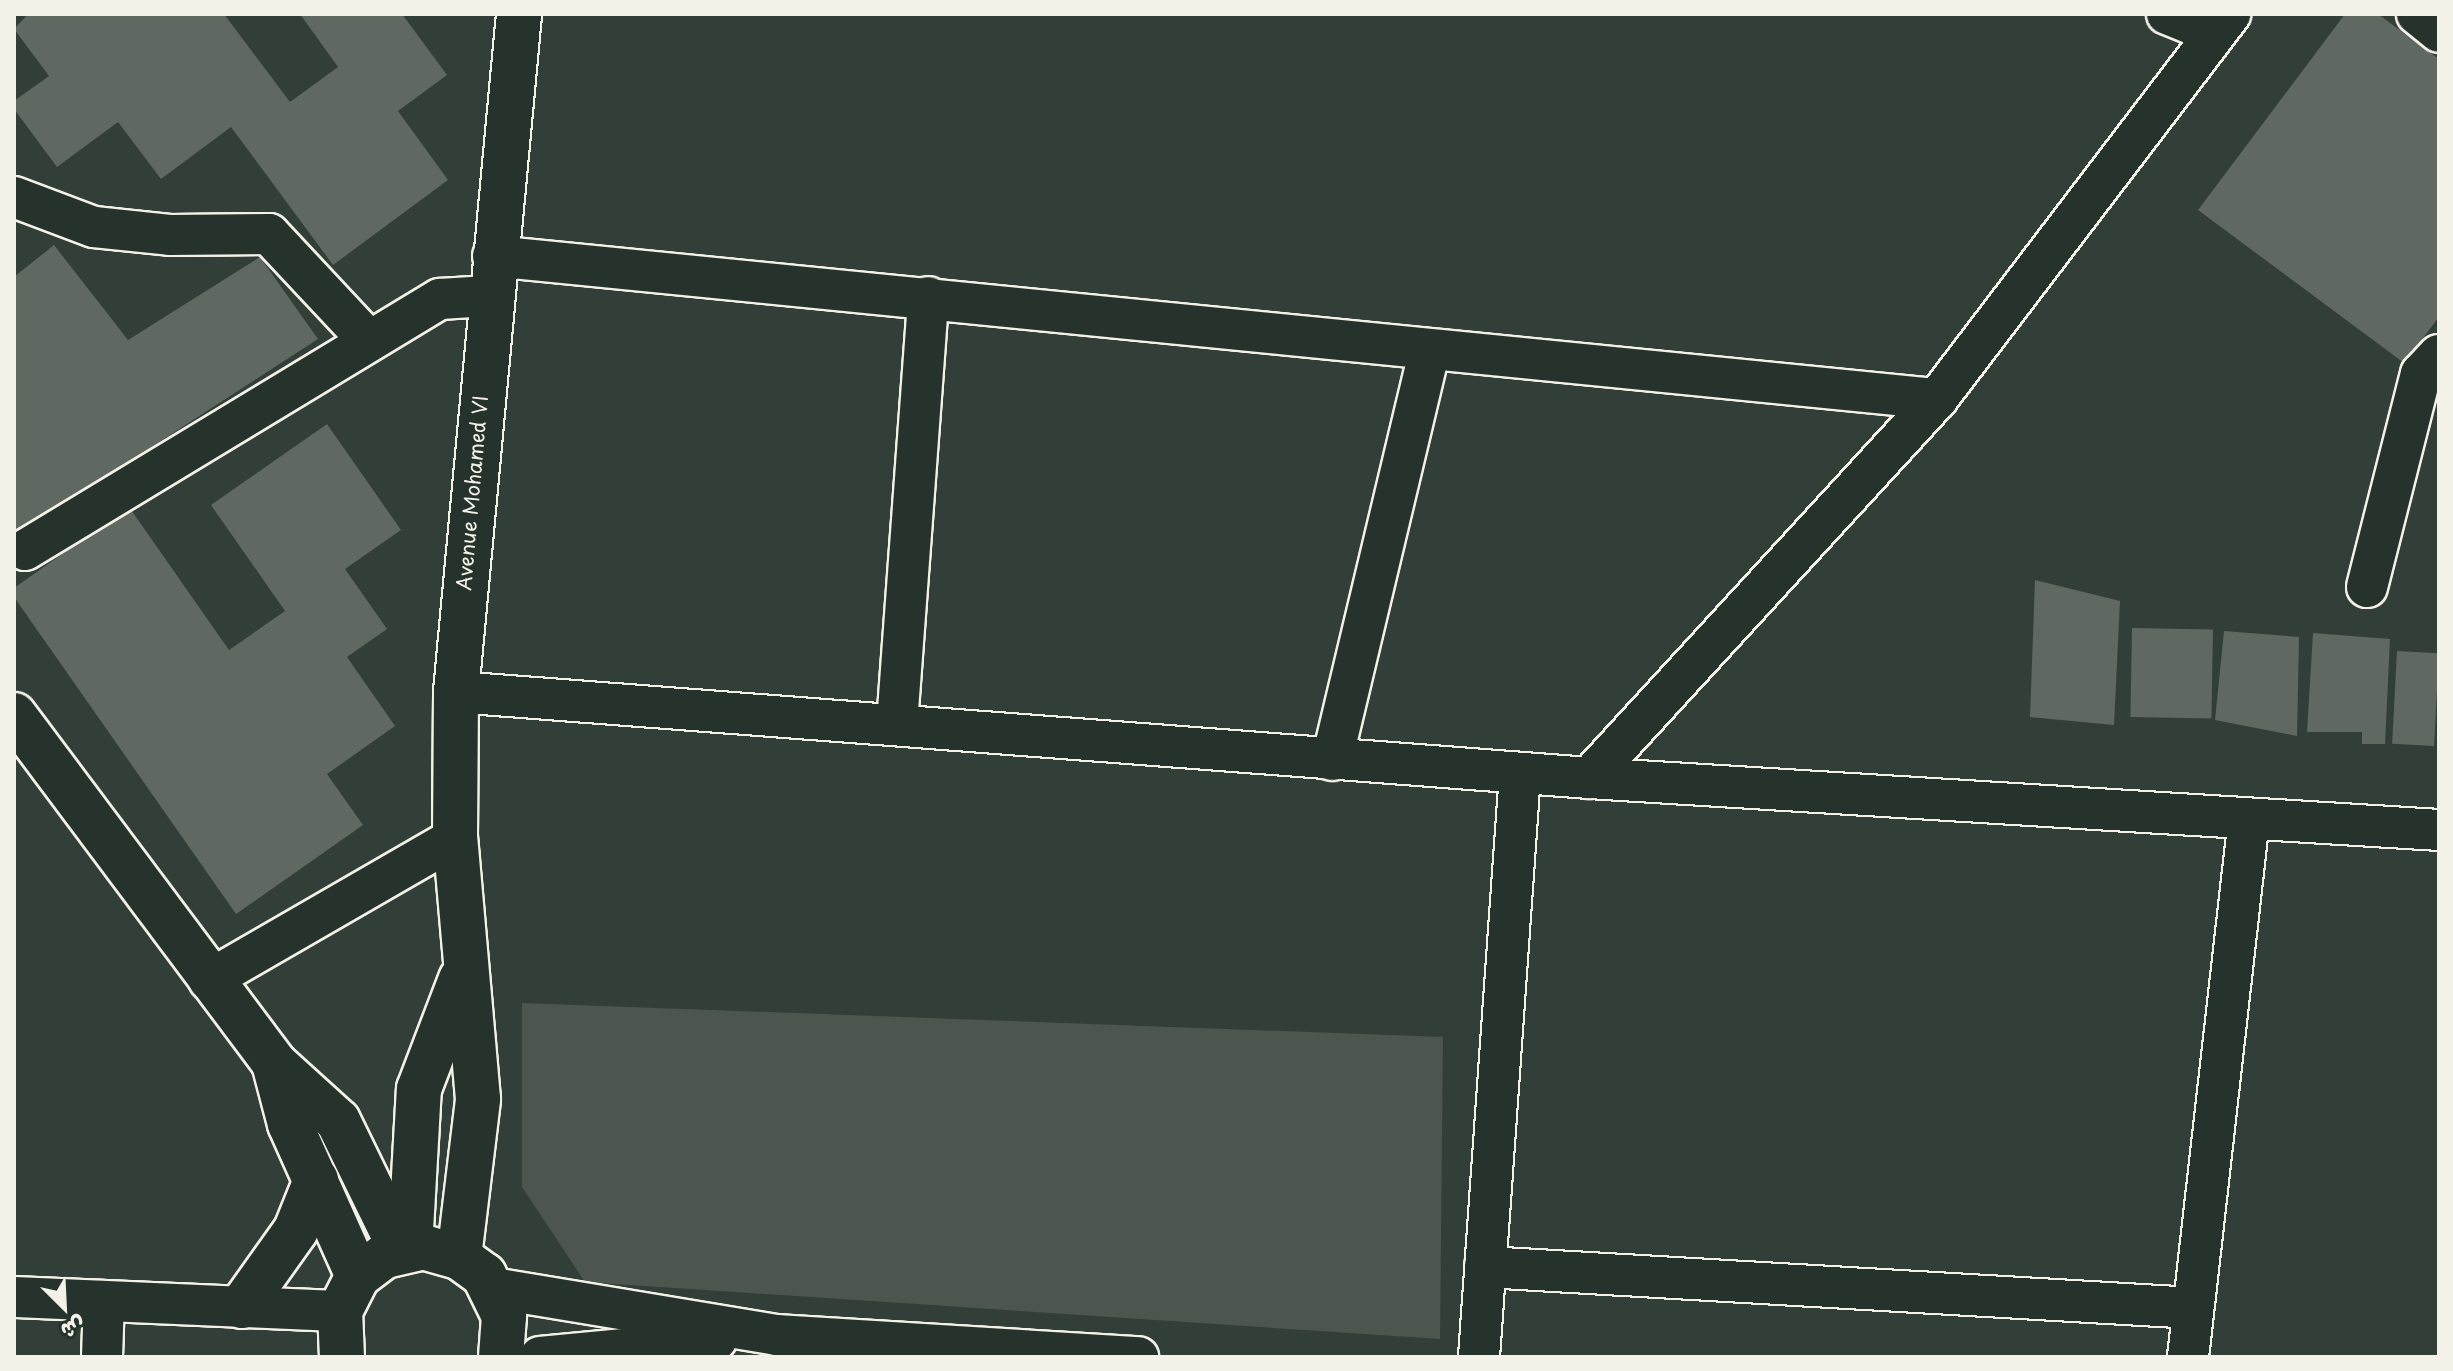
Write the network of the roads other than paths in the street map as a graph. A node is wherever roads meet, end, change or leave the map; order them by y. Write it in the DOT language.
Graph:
graph roads {
  1 [pos="519,14"];
  2 [pos="2167,14"];
  3 [pos="2417,14"];
  4 [pos="2222,24"];
  5 [pos="2439,32"];
  6 [pos="14,197"];
  7 [pos="490,276"];
  8 [pos="928,297"];
  9 [pos="369,341"];
  10 [pos="1430,350"];
  11 [pos="2439,355"];
  12 [pos="1937,399"];
  13 [pos="25,550"];
  14 [pos="2367,587"];
  15 [pos="456,692"];
  16 [pos="14,715"];
  17 [pos="897,724"];
  18 [pos="1332,760"];
  19 [pos="1520,774"];
  20 [pos="1589,778"];
  21 [pos="2249,818"];
  22 [pos="2439,830"];
  23 [pos="455,838"];
  24 [pos="463,973"];
  25 [pos="209,980"];
  26 [pos="274,1063"];
  27 [pos="316,1180"];
  28 [pos="406,1249"];
  29 [pos="459,1257"];
  30 [pos="1485,1267"];
  31 [pos="493,1288"];
  32 [pos="349,1293"];
  33 [pos="14,1297"];
  34 [pos="104,1301"];
  35 [pos="242,1306"];
  36 [pos="2193,1308"];
  37 [pos="776,1335"];
  38 [pos="102,1357"];
  39 [pos="342,1357"];
  40 [pos="501,1357"];
  41 [pos="540,1357"];
  42 [pos="1138,1357"];
  43 [pos="1479,1357"];
  44 [pos="2188,1357"];
  1 -- 7 [label="main road, Avenue Mohamed VI"];
  2 -- 4 [label="street"];
  3 -- 5 [label="street"];
  4 -- 12 [label="street"];
  6 -- 9 [label="street"];
  7 -- 8 [label="street"];
  7 -- 9 [label="street"];
  7 -- 15 [label="main road, Avenue Mohamed VI"];
  8 -- 10 [label="street"];
  8 -- 17 [label="street"];
  9 -- 13 [label="street"];
  10 -- 12 [label="street"];
  10 -- 18 [label="street"];
  11 -- 14 [label="street"];
  12 -- 20 [label="street"];
  15 -- 17 [label="street"];
  15 -- 23 [label="main road, Avenue Mohamed VI"];
  16 -- 25 [label="main road"];
  17 -- 18 [label="street"];
  18 -- 19 [label="street"];
  19 -- 20 [label="street"];
  19 -- 30 [label="street"];
  20 -- 21 [label="street"];
  21 -- 22 [label="street"];
  21 -- 36 [label="street"];
  23 -- 24 [label="main road, Avenue Mohamed VI"];
  23 -- 25 [label="street"];
  24 -- 28 [label="main road"];
  24 -- 29 [label="main road, Avenue Mohamed VI"];
  25 -- 26 [label="main road"];
  26 -- 27 [label="main road"];
  26 -- 28 [label="main road"];
  27 -- 32 [label="main road"];
  27 -- 35 [label="main road"];
  28 -- 29 [label="main road"];
  28 -- 32 [label="main road"];
  29 -- 31 [label="main road"];
  30 -- 36 [label="street"];
  30 -- 43 [label="street"];
  31 -- 37 [label="street"];
  31 -- 40 [label="main road"];
  32 -- 35 [label="street"];
  32 -- 39 [label="main road"];
  33 -- 34 [label="street"];
  34 -- 35 [label="street"];
  34 -- 38 [label="street"];
  36 -- 44 [label="street"];
  37 -- 41 [label="street"];
  37 -- 42 [label="street"];
}
